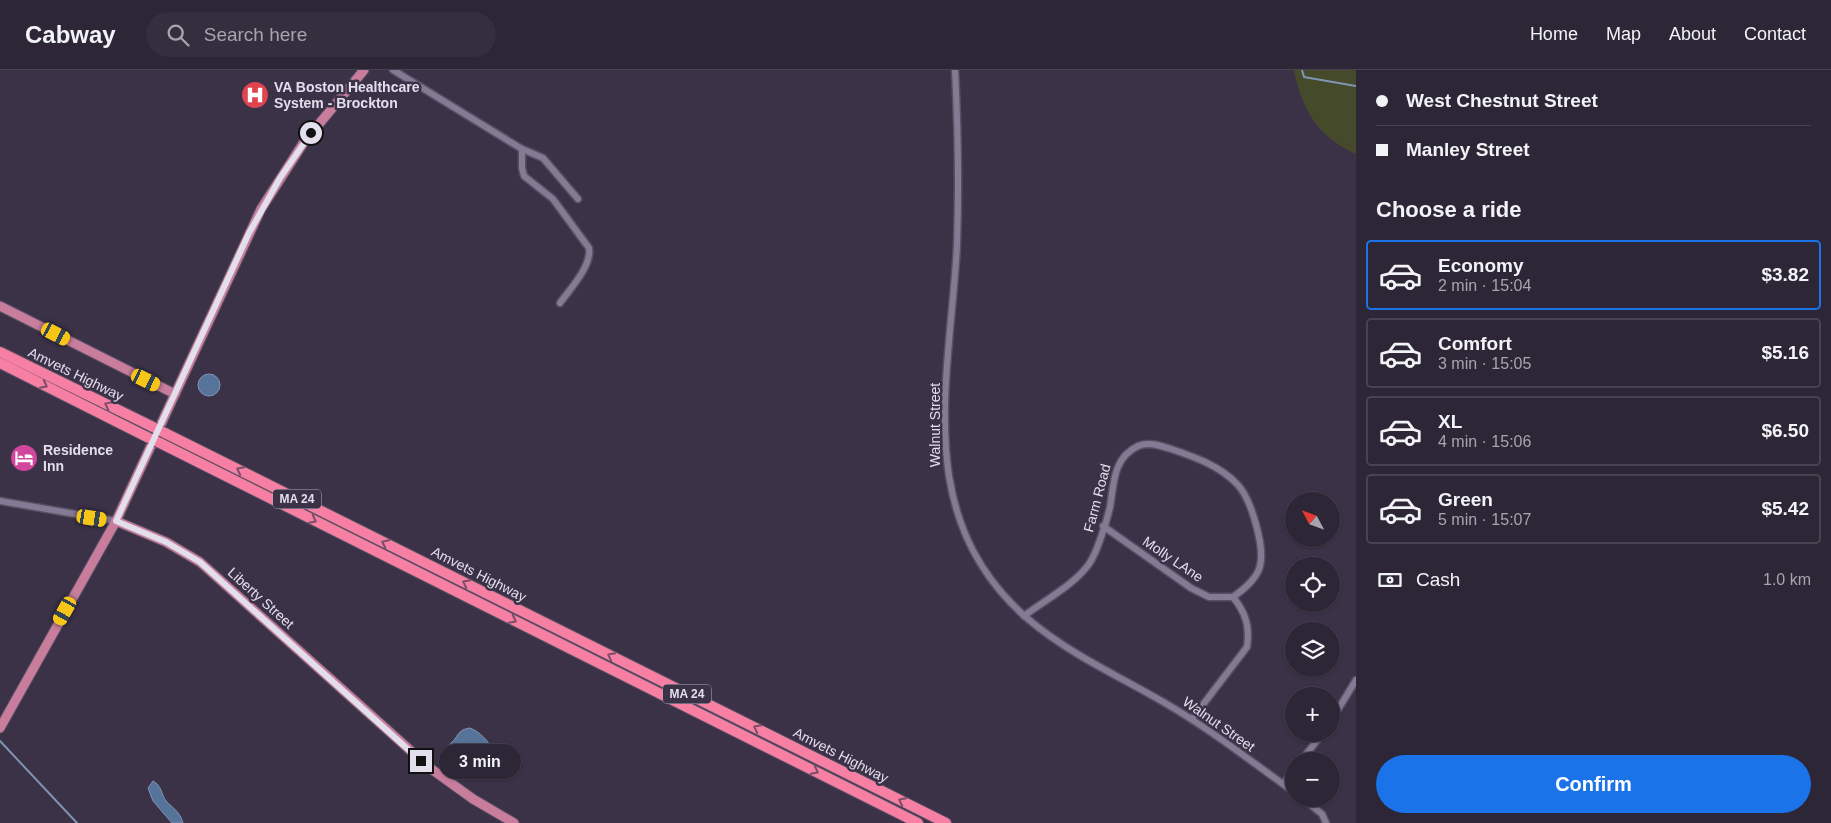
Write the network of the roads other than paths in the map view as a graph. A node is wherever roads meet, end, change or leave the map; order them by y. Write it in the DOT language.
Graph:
graph roads {
  1 [pos="364,70"];
  2 [pos="393,70"];
  3 [pos="955,70"];
  4 [pos="522,149"];
  5 [pos="578,199"];
  6 [pos="560,303"];
  7 [pos="0,306"];
  8 [pos="0,352"];
  9 [pos="0,363"];
  10 [pos="175,394"];
  11 [pos="0,501"];
  12 [pos="116,521"];
  13 [pos="1103,526"];
  14 [pos="1233,597"];
  15 [pos="1024,616"];
  16 [pos="1356,680"];
  17 [pos="1340,706"];
  18 [pos="1192,719"];
  19 [pos="0,728"];
  20 [pos="1316,742"];
  21 [pos="1308,752"];
  22 [pos="1285,781"];
  23 [pos="1283,784"];
  24 [pos="1313,807"];
  25 [pos="514,823"];
  26 [pos="918,823"];
  27 [pos="946,823"];
  28 [pos="1326,823"];
  1 -- 10 [label="main road"];
  2 -- 4 [label="street"];
  3 -- 15 [label="street, Walnut Street"];
  4 -- 5 [label="street"];
  4 -- 6 [label="street"];
  7 -- 10 [label="main road"];
  27 -- 8 [label="highway, Amvets Highway / MA 24, one-way, bridge"];
  9 -- 26 [label="highway, Amvets Highway / MA 24, one-way, bridge"];
  10 -- 12 [label="main road"];
  11 -- 12 [label="street, Liberty Street"];
  12 -- 19 [label="main road"];
  12 -- 25 [label="main road, Liberty Street"];
  13 -- 14 [label="street, Molly LAne"];
  13 -- 14 [label="street, Farm Road"];
  13 -- 15 [label="street, Farm Road"];
  14 -- 18 [label="street"];
  15 -- 18 [label="street, Walnut Street"];
  16 -- 17 [label="street"];
  18 -- 23 [label="street, Walnut Street"];
  20 -- 21 [label="street"];
  22 -- 23 [label="street"];
  24 -- 28 [label="street"];
}
